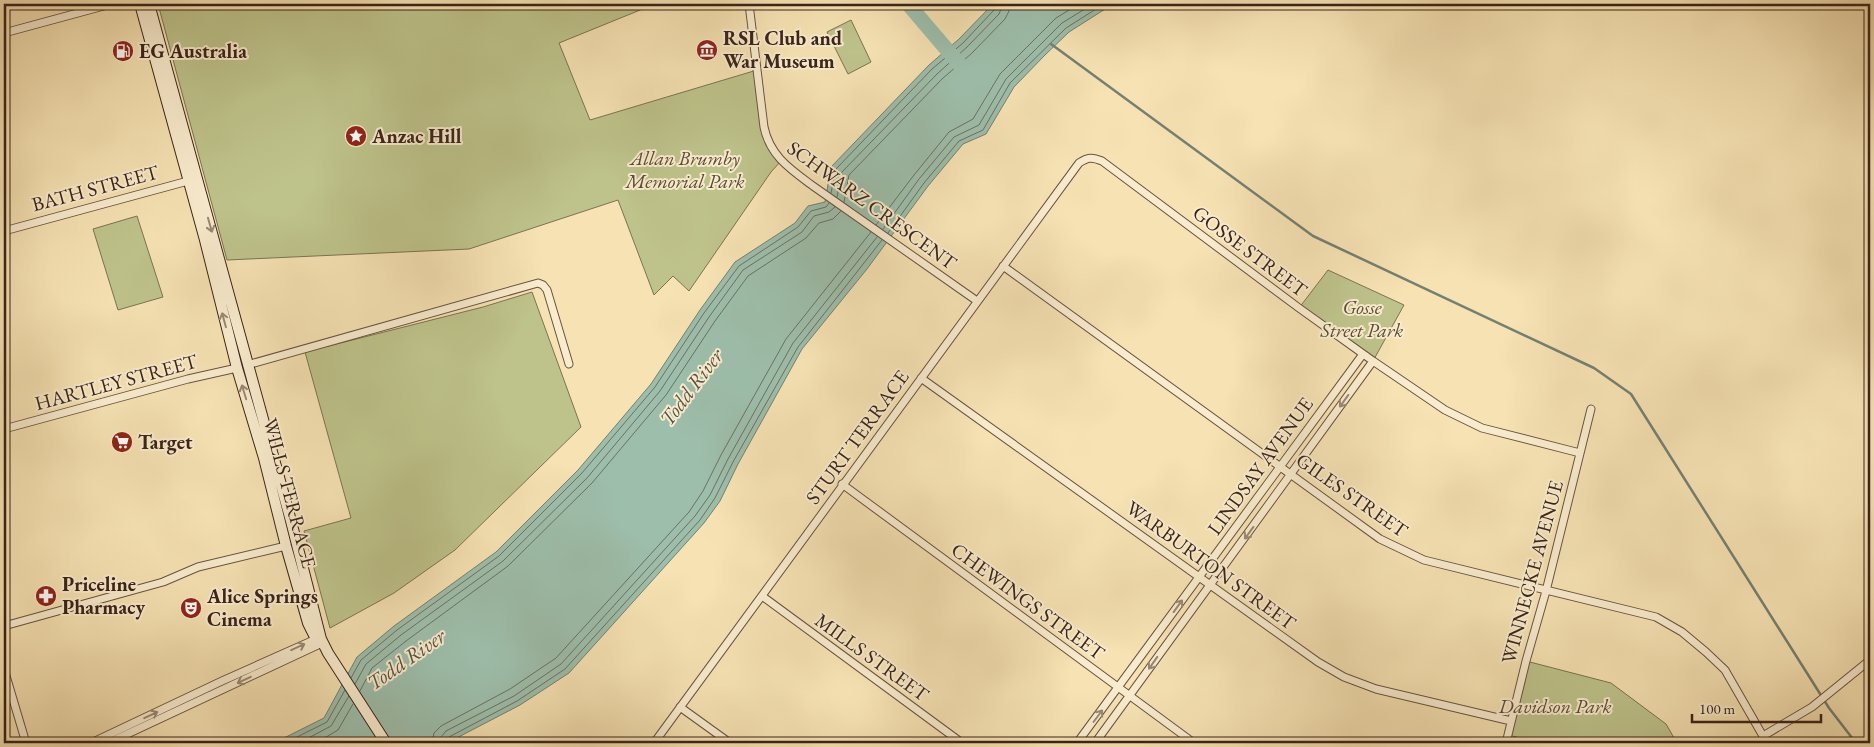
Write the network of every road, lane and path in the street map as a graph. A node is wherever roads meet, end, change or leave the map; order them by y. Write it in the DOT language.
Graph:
graph roads {
  1 [pos="111,4"];
  2 [pos="140,4"];
  3 [pos="149,4"];
  4 [pos="749,4"];
  5 [pos="4,33"];
  6 [pos="1093,157"];
  7 [pos="192,180"];
  8 [pos="4,231"];
  9 [pos="1003,266"];
  10 [pos="977,301"];
  11 [pos="1363,354"];
  12 [pos="1373,361"];
  13 [pos="569,364"];
  14 [pos="242,366"];
  15 [pos="921,378"];
  16 [pos="1592,409"];
  17 [pos="4,429"];
  18 [pos="1580,453"];
  19 [pos="1280,465"];
  20 [pos="1291,473"];
  21 [pos="842,484"];
  22 [pos="291,545"];
  23 [pos="1199,576"];
  24 [pos="1211,584"];
  25 [pos="1546,591"];
  26 [pos="762,596"];
  27 [pos="4,626"];
  28 [pos="320,641"];
  29 [pos="1870,660"];
  30 [pos="4,668"];
  31 [pos="1118,688"];
  32 [pos="1129,696"];
  33 [pos="680,707"];
  34 [pos="1511,721"];
  35 [pos="1765,740"];
  36 [pos="26,743"];
  37 [pos="91,743"];
  38 [pos="108,743"];
  39 [pos="386,743"];
  40 [pos="654,743"];
  41 [pos="730,743"];
  42 [pos="962,743"];
  43 [pos="1077,743"];
  44 [pos="1094,743"];
  45 [pos="1194,743"];
  46 [pos="1506,743"];
  1 -- 5 [label="street"];
  2 -- 7 [label="main road, WILLS TERRACE"];
  3 -- 7 [label="main road, WILLS TERRACE"];
  4 -- 10 [label="street, SCHWARZ CRESCENT"];
  6 -- 9 [label="street, STURT TERRACE"];
  6 -- 11 [label="street, GOSSE STREET"];
  7 -- 8 [label="street, BATH STREET"];
  7 -- 14 [label="main road, WILLS TERRACE"];
  9 -- 10 [label="street, STURT TERRACE"];
  9 -- 19 [label="street, GILES STREET"];
  10 -- 15 [label="street, STURT TERRACE"];
  11 -- 12 [label="street, GOSSE STREET"];
  11 -- 19 [label="street, LINDSAY AVENUE"];
  12 -- 18 [label="street, GOSSE STREET"];
  12 -- 20 [label="street, LINDSAY AVENUE, one-way"];
  13 -- 14 [label="street, HARTLEY STREET"];
  14 -- 17 [label="street, HARTLEY STREET"];
  14 -- 22 [label="main road, WILLS TERRACE"];
  15 -- 21 [label="street, STURT TERRACE"];
  15 -- 23 [label="street, WARBURTON STREET"];
  16 -- 18 [label="street, WINNECKE AVENUE"];
  18 -- 25 [label="street, WINNECKE AVENUE"];
  19 -- 20 [label="street, GILES STREET"];
  19 -- 23 [label="street, LINDSAY AVENUE"];
  20 -- 24 [label="street, LINDSAY AVENUE, one-way"];
  20 -- 25 [label="street, GILES STREET"];
  21 -- 26 [label="street, STURT TERRACE"];
  21 -- 31 [label="street, CHEWINGS STREET"];
  22 -- 27 [label="street"];
  22 -- 28 [label="main road, WILLS TERRACE"];
  23 -- 24 [label="street, WARBURTON STREET"];
  31 -- 23 [label="street, LINDSAY AVENUE, one-way"];
  24 -- 32 [label="street, LINDSAY AVENUE, one-way"];
  24 -- 34 [label="street, WARBURTON STREET"];
  25 -- 34 [label="street, WINNECKE AVENUE"];
  25 -- 35 [label="street, GILES STREET"];
  26 -- 33 [label="street, STURT TERRACE"];
  26 -- 42 [label="street, MILLS STREET"];
  37 -- 28 [label="street, one-way"];
  28 -- 38 [label="street, one-way"];
  28 -- 39 [label="main road, WILLS TERRACE"];
  29 -- 35 [label="street"];
  30 -- 36 [label="street"];
  31 -- 32 [label="street, CHEWINGS STREET"];
  43 -- 31 [label="street, LINDSAY AVENUE, one-way"];
  32 -- 44 [label="street, LINDSAY AVENUE"];
  32 -- 45 [label="street, CHEWINGS STREET"];
  33 -- 40 [label="street, STURT TERRACE"];
  33 -- 41 [label="street"];
  34 -- 46 [label="street, WINNECKE AVENUE"];
}
